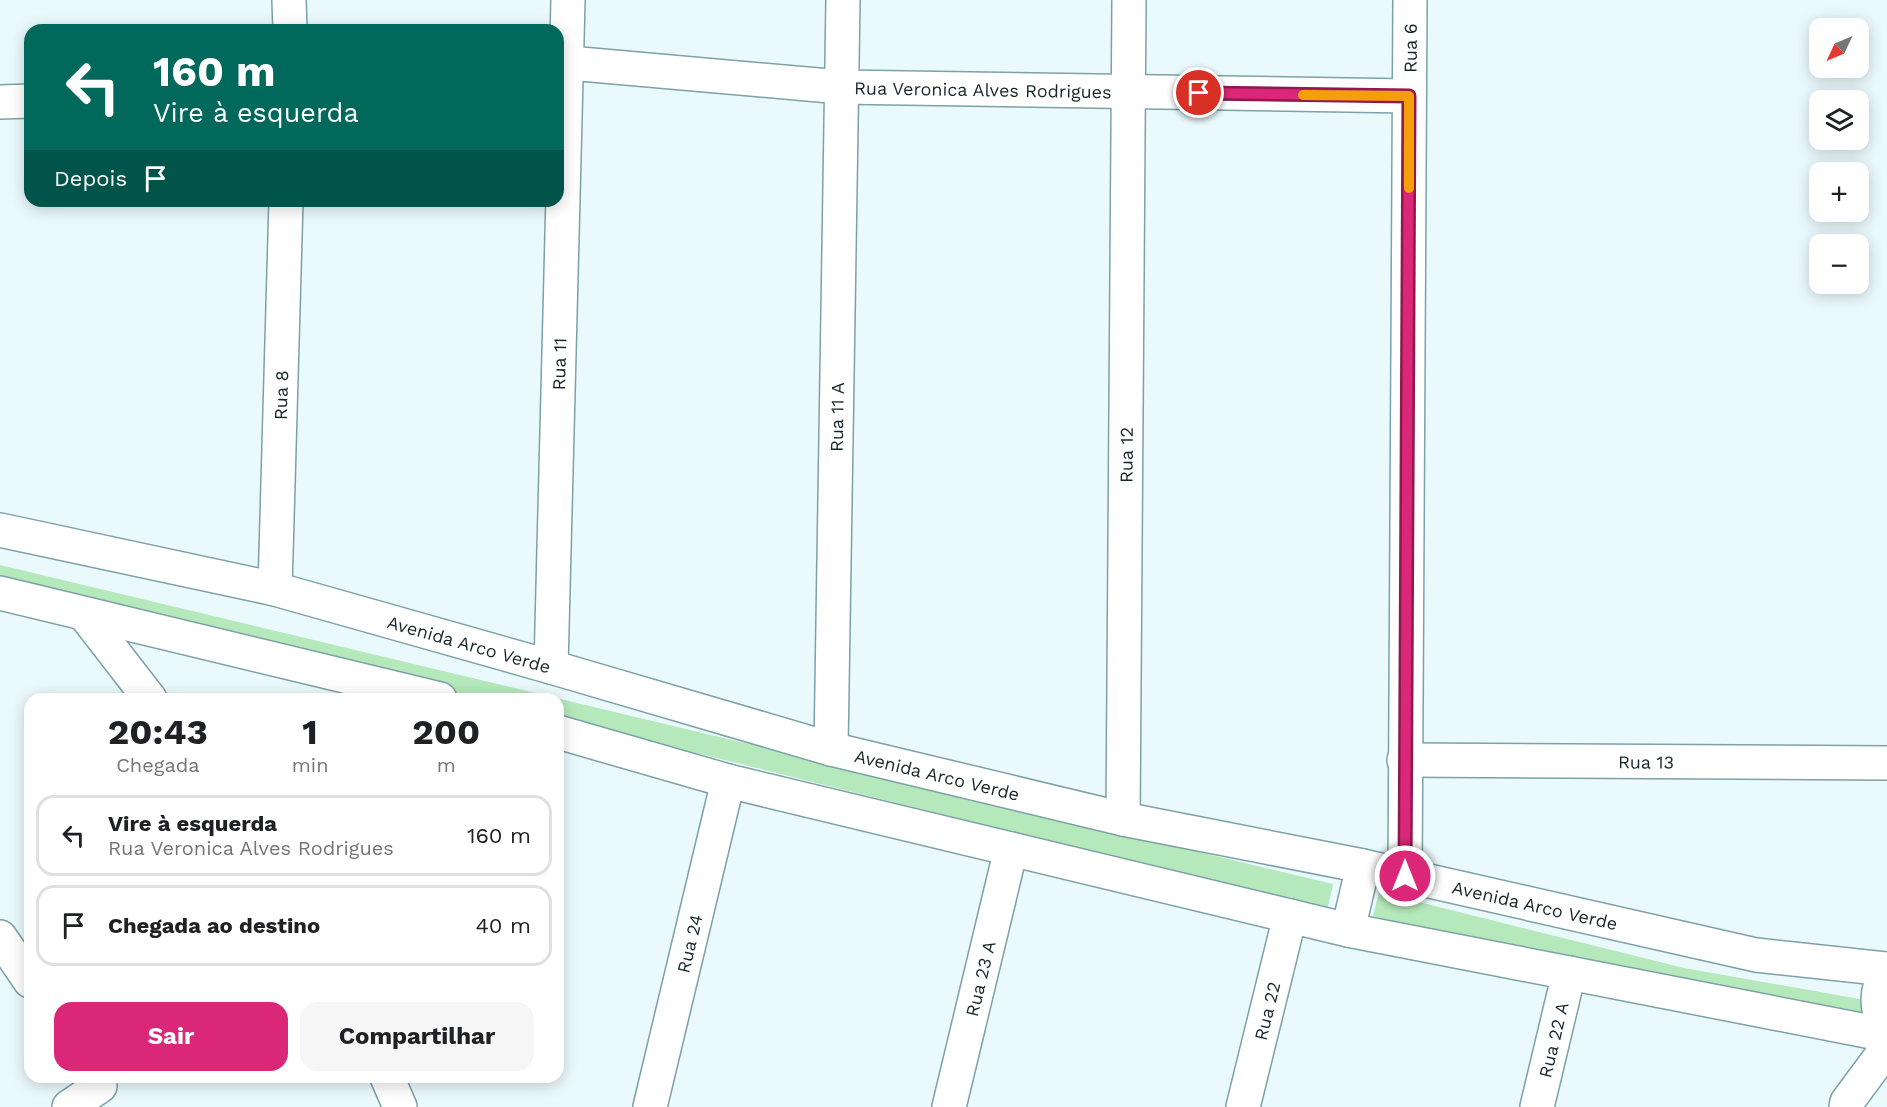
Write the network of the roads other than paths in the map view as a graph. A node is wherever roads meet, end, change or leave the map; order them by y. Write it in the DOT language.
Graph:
graph roads {
  1 [pos="289,0"];
  2 [pos="568,0"];
  3 [pos="843,0"];
  4 [pos="1130,0"];
  5 [pos="1410,0"];
  6 [pos="290,24"];
  7 [pos="564,50"];
  8 [pos="564,62"];
  9 [pos="841,87"];
  10 [pos="1129,91"];
  11 [pos="1409,96"];
  12 [pos="24,101"];
  13 [pos="0,102"];
  14 [pos="286,207"];
  15 [pos="560,207"];
  16 [pos="0,530"];
  17 [pos="275,589"];
  18 [pos="0,593"];
  19 [pos="85,615"];
  20 [pos="551,667"];
  21 [pos="145,693"];
  22 [pos="415,693"];
  23 [pos="564,734"];
  24 [pos="831,749"];
  25 [pos="1404,760"];
  26 [pos="1887,763"];
  27 [pos="728,781"];
  28 [pos="1123,819"];
  29 [pos="1011,849"];
  30 [pos="1363,866"];
  31 [pos="1405,876"];
  32 [pos="1290,916"];
  33 [pos="1348,930"];
  34 [pos="0,937"];
  35 [pos="1887,970"];
  36 [pos="24,972"];
  37 [pos="1569,973"];
  38 [pos="1887,1028"];
  39 [pos="1887,1035"];
  40 [pos="1887,1048"];
  41 [pos="390,1083"];
  42 [pos="103,1090"];
  43 [pos="69,1107"];
  44 [pos="400,1107"];
  45 [pos="650,1107"];
  46 [pos="949,1107"];
  47 [pos="1243,1107"];
  48 [pos="1537,1107"];
  49 [pos="1846,1107"];
  1 -- 6 [label="street"];
  2 -- 7 [label="street, Rua 11"];
  3 -- 9 [label="street, Rua 11 A"];
  4 -- 10 [label="street, Rua 12"];
  5 -- 11 [label="street, Rua 6"];
  8 -- 9 [label="street, Rua Veronica Alves Rodrigues"];
  9 -- 10 [label="street, Rua Veronica Alves Rodrigues"];
  9 -- 24 [label="street, Rua 11 A"];
  10 -- 11 [label="street, Rua Veronica Alves Rodrigues"];
  10 -- 28 [label="street, Rua 12"];
  11 -- 25 [label="street"];
  12 -- 13 [label="street"];
  14 -- 17 [label="street, Rua 8"];
  15 -- 20 [label="street, Rua 11"];
  16 -- 17 [label="street, Avenida Arco Verde"];
  17 -- 20 [label="street, Avenida Arco Verde"];
  18 -- 19 [label="street"];
  19 -- 21 [label="street"];
  19 -- 22 [label="street"];
  20 -- 24 [label="street, Avenida Arco Verde"];
  23 -- 27 [label="street"];
  24 -- 28 [label="street, Avenida Arco Verde"];
  25 -- 26 [label="street, Rua 13"];
  25 -- 31 [label="street"];
  27 -- 29 [label="street"];
  27 -- 45 [label="street, Rua 24"];
  28 -- 30 [label="street, Avenida Arco Verde"];
  29 -- 32 [label="street"];
  29 -- 46 [label="street, Rua 23 A"];
  30 -- 31 [label="street, Avenida Arco Verde"];
  30 -- 33 [label="street"];
  31 -- 35 [label="street, Avenida Arco Verde"];
  32 -- 33 [label="street"];
  32 -- 47 [label="street, Rua 22"];
  33 -- 37 [label="street"];
  34 -- 36 [label="street"];
  35 -- 38 [label="street"];
  37 -- 39 [label="street"];
  37 -- 48 [label="street, Rua 22 A"];
  40 -- 49 [label="street"];
  41 -- 44 [label="street"];
  42 -- 43 [label="street"];
}
